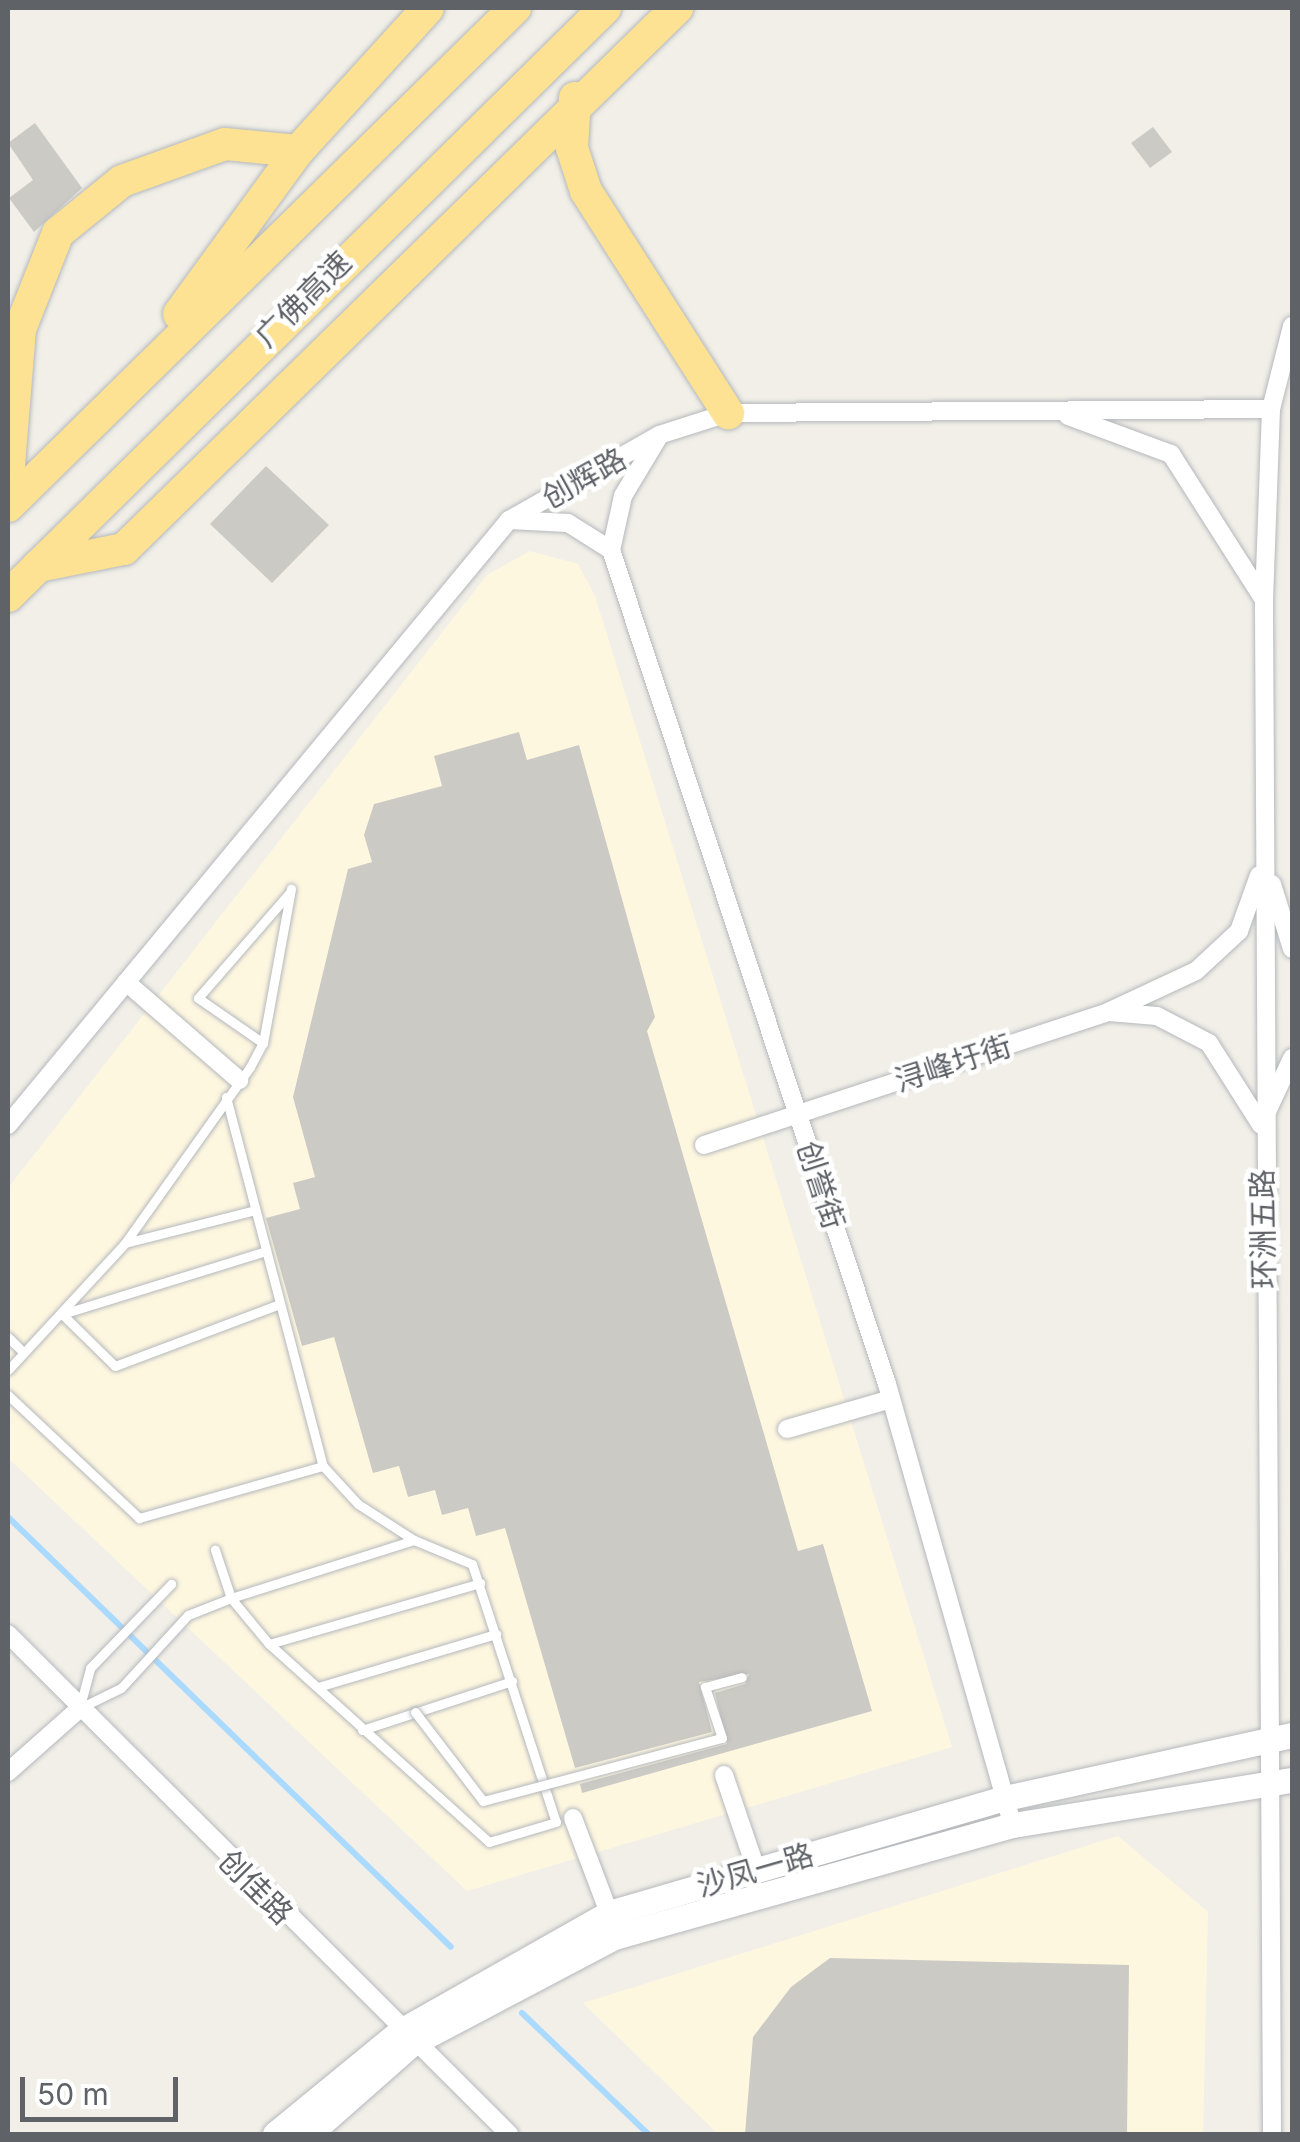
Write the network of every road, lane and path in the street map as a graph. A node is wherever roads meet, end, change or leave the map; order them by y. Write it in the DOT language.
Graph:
graph roads {
  1 [pos="428,8"];
  2 [pos="515,8"];
  3 [pos="605,8"];
  4 [pos="678,8"];
  5 [pos="576,98"];
  6 [pos="298,151"];
  7 [pos="1292,326"];
  8 [pos="123,390"];
  9 [pos="1271,409"];
  10 [pos="1054,411"];
  11 [pos="728,413"];
  12 [pos="659,436"];
  13 [pos="8,478"];
  14 [pos="8,506"];
  15 [pos="508,520"];
  16 [pos="611,550"];
  17 [pos="38,566"];
  18 [pos="8,596"];
  19 [pos="1264,600"];
  20 [pos="1266,850"];
  21 [pos="1292,949"];
  22 [pos="126,982"];
  23 [pos="1108,1012"];
  24 [pos="263,1043"];
  25 [pos="1292,1058"];
  26 [pos="239,1080"];
  27 [pos="226,1097"];
  28 [pos="798,1114"];
  29 [pos="1261,1125"];
  30 [pos="8,1126"];
  31 [pos="704,1144"];
  32 [pos="255,1210"];
  33 [pos="125,1243"];
  34 [pos="266,1252"];
  35 [pos="280,1304"];
  36 [pos="62,1314"];
  37 [pos="8,1337"];
  38 [pos="23,1352"];
  39 [pos="8,1370"];
  40 [pos="8,1395"];
  41 [pos="891,1399"];
  42 [pos="787,1429"];
  43 [pos="323,1466"];
  44 [pos="414,1540"];
  45 [pos="214,1550"];
  46 [pos="170,1584"];
  47 [pos="480,1584"];
  48 [pos="231,1598"];
  49 [pos="8,1634"];
  50 [pos="496,1634"];
  51 [pos="269,1644"];
  52 [pos="742,1677"];
  53 [pos="512,1681"];
  54 [pos="318,1686"];
  55 [pos="80,1708"];
  56 [pos="415,1712"];
  57 [pos="362,1730"];
  58 [pos="1284,1736"];
  59 [pos="8,1772"];
  60 [pos="724,1774"];
  61 [pos="1284,1781"];
  62 [pos="1005,1798"];
  63 [pos="572,1818"];
  64 [pos="1013,1824"];
  65 [pos="756,1868"];
  66 [pos="609,1913"];
  67 [pos="405,2038"];
  68 [pos="274,2134"];
  69 [pos="309,2134"];
  70 [pos="508,2134"];
  71 [pos="1272,2134"];
  1 -- 6 [label="highway"];
  2 -- 8 [label="highway, 广佛高速"];
  3 -- 17 [label="highway, 广佛高速"];
  4 -- 5 [label="highway"];
  5 -- 11 [label="highway"];
  5 -- 17 [label="highway"];
  6 -- 8 [label="highway"];
  6 -- 13 [label="highway"];
  7 -- 9 [label="street, 环洲五路"];
  8 -- 14 [label="highway, 广佛高速"];
  9 -- 10 [label="street, 创辉路"];
  9 -- 19 [label="street, 环洲五路"];
  10 -- 11 [label="street, 创辉路"];
  10 -- 19 [label="street"];
  11 -- 12 [label="street, 创辉路"];
  12 -- 15 [label="street, 创辉路"];
  12 -- 16 [label="street"];
  15 -- 16 [label="street"];
  15 -- 22 [label="street"];
  16 -- 28 [label="street, 创誉街"];
  17 -- 18 [label="highway, 广佛高速"];
  19 -- 20 [label="street, 环洲五路"];
  20 -- 21 [label="street"];
  20 -- 23 [label="street, 浔峰圩街"];
  20 -- 29 [label="street, 环洲五路"];
  22 -- 26 [label="street"];
  22 -- 30 [label="street"];
  23 -- 28 [label="street, 浔峰圩街"];
  23 -- 29 [label="street"];
  24 -- 24 [label="lane"];
  24 -- 26 [label="lane"];
  25 -- 29 [label="street"];
  26 -- 27 [label="lane"];
  27 -- 32 [label="lane"];
  27 -- 33 [label="lane"];
  28 -- 31 [label="street, 浔峰圩街"];
  28 -- 41 [label="street, 创誉街"];
  29 -- 58 [label="street, 环洲五路"];
  32 -- 33 [label="lane"];
  32 -- 34 [label="lane"];
  33 -- 36 [label="lane"];
  34 -- 35 [label="lane"];
  34 -- 36 [label="lane"];
  35 -- 36 [label="lane"];
  35 -- 43 [label="lane"];
  36 -- 38 [label="lane"];
  37 -- 38 [label="lane"];
  38 -- 39 [label="lane"];
  40 -- 43 [label="lane"];
  41 -- 42 [label="street"];
  41 -- 62 [label="street, 创誉街"];
  43 -- 44 [label="lane"];
  44 -- 47 [label="lane"];
  44 -- 48 [label="lane"];
  45 -- 48 [label="lane"];
  46 -- 55 [label="lane"];
  47 -- 50 [label="lane"];
  47 -- 51 [label="lane"];
  48 -- 51 [label="lane"];
  48 -- 55 [label="lane"];
  49 -- 55 [label="street, 创佳路"];
  50 -- 53 [label="lane"];
  50 -- 54 [label="lane"];
  51 -- 54 [label="lane"];
  52 -- 56 [label="lane, bridge"];
  53 -- 56 [label="lane"];
  53 -- 57 [label="lane"];
  54 -- 57 [label="lane"];
  55 -- 59 [label="street"];
  55 -- 67 [label="street, 创佳路"];
  56 -- 57 [label="lane"];
  58 -- 61 [label="street, 环洲五路"];
  58 -- 62 [label="street, 沙凤一路"];
  60 -- 65 [label="street"];
  61 -- 64 [label="street, 沙凤一路"];
  61 -- 71 [label="street, 环洲五路"];
  62 -- 64 [label="street, 创誉街"];
  62 -- 65 [label="street, 沙凤一路"];
  63 -- 66 [label="street"];
  64 -- 67 [label="street, 沙凤一路"];
  65 -- 66 [label="street, 沙凤一路"];
  66 -- 67 [label="street, 沙凤一路"];
  67 -- 68 [label="street, 沙凤一路"];
  67 -- 69 [label="street, 沙凤一路"];
  67 -- 70 [label="street, 创佳路"];
}
